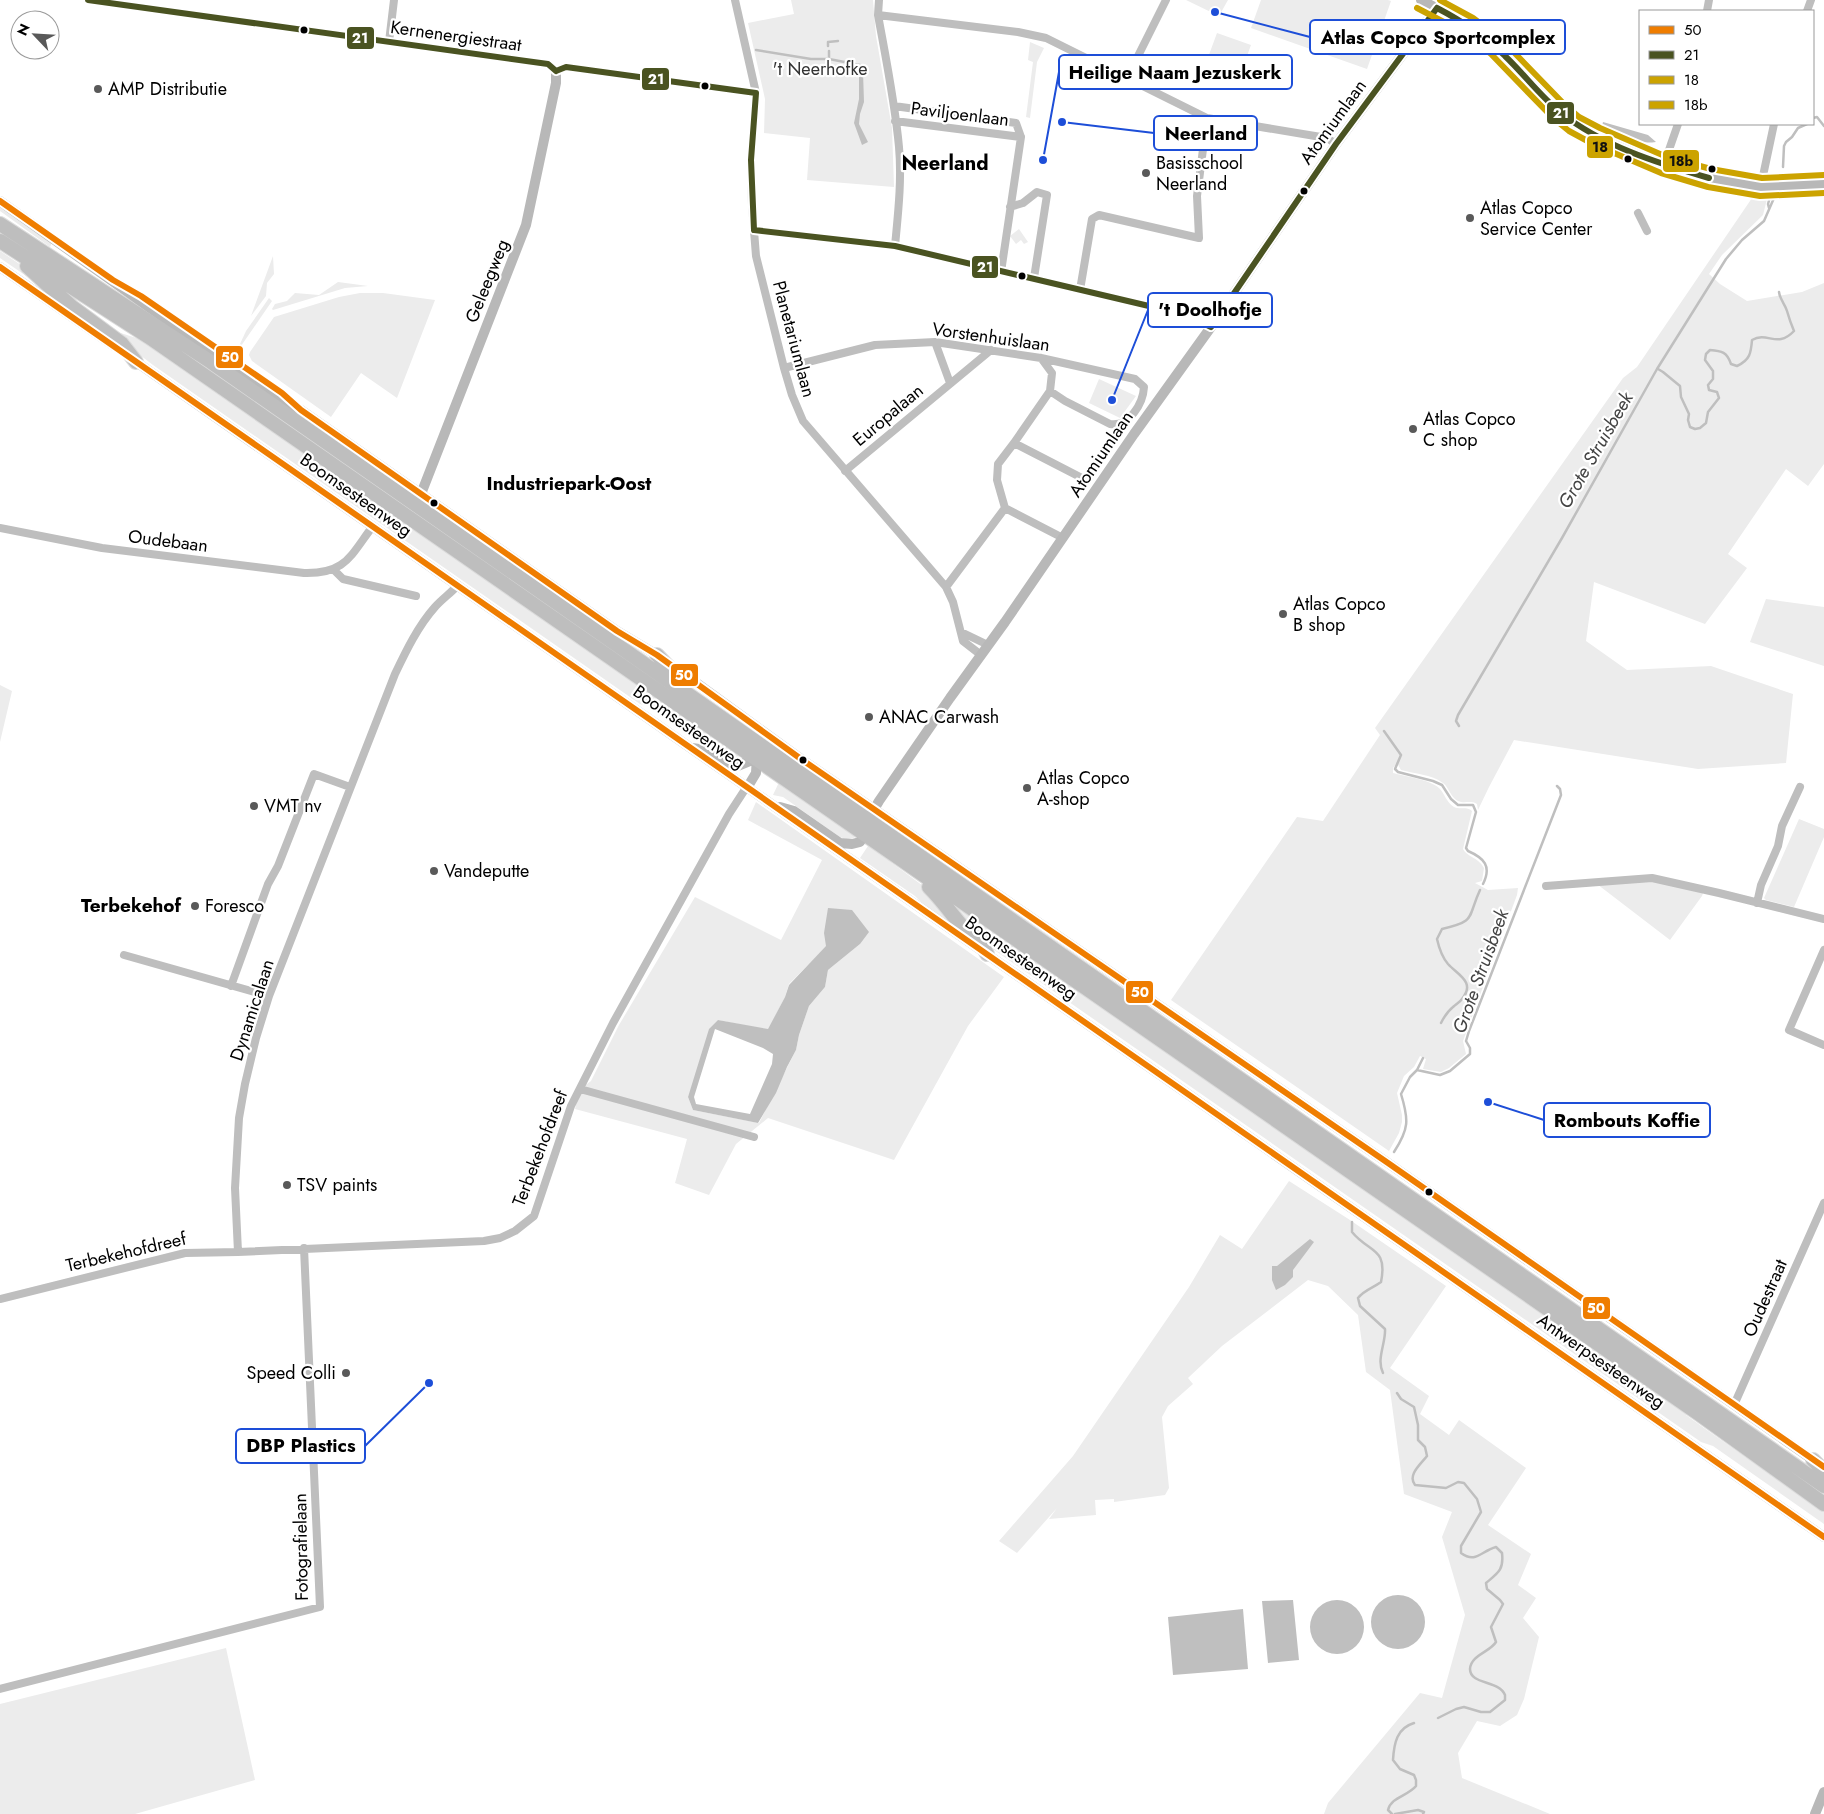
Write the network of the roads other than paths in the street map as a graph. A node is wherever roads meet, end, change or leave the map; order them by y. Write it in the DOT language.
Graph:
graph roads {
  1 [pos="88,0"];
  2 [pos="394,0"];
  3 [pos="735,0"];
  4 [pos="878,0"];
  5 [pos="1166,0"];
  6 [pos="1421,0"];
  7 [pos="1437,8"];
  8 [pos="878,15"];
  9 [pos="389,42"];
  10 [pos="556,71"];
  11 [pos="1127,78"];
  12 [pos="756,93"];
  13 [pos="894,106"];
  14 [pos="1207,118"];
  15 [pos="895,121"];
  16 [pos="1678,125"];
  17 [pos="1774,125"];
  18 [pos="1021,136"];
  19 [pos="1336,144"];
  20 [pos="1663,168"];
  21 [pos="1824,184"];
  22 [pos="1760,189"];
  23 [pos="0,201"];
  24 [pos="1010,207"];
  25 [pos="1638,213"];
  26 [pos="0,216"];
  27 [pos="754,230"];
  28 [pos="1647,231"];
  29 [pos="6,236"];
  30 [pos="895,246"];
  31 [pos="0,267"];
  32 [pos="1001,272"];
  33 [pos="1034,278"];
  34 [pos="113,280"];
  35 [pos="1080,290"];
  36 [pos="1211,328"];
  37 [pos="188,335"];
  38 [pos="935,342"];
  39 [pos="991,350"];
  40 [pos="1041,358"];
  41 [pos="136,362"];
  42 [pos="784,368"];
  43 [pos="950,383"];
  44 [pos="1050,391"];
  45 [pos="301,410"];
  46 [pos="1014,443"];
  47 [pos="845,471"];
  48 [pos="1082,478"];
  49 [pos="421,494"];
  50 [pos="1005,508"];
  51 [pos="373,526"];
  52 [pos="0,528"];
  53 [pos="1063,538"];
  54 [pos="334,570"];
  55 [pos="458,585"];
  56 [pos="946,587"];
  57 [pos="416,596"];
  58 [pos="961,632"];
  59 [pos="988,645"];
  60 [pos="657,655"];
  61 [pos="981,655"];
  62 [pos="690,695"];
  63 [pos="758,742"];
  64 [pos="691,748"];
  65 [pos="757,758"];
  66 [pos="350,787"];
  67 [pos="1800,787"];
  68 [pos="747,788"];
  69 [pos="770,803"];
  70 [pos="872,814"];
  71 [pos="865,834"];
  72 [pos="920,872"];
  73 [pos="1546,886"];
  74 [pos="1757,903"];
  75 [pos="1824,919"];
  76 [pos="1824,950"];
  77 [pos="988,954"];
  78 [pos="124,955"];
  79 [pos="231,986"];
  80 [pos="269,996"];
  81 [pos="1824,1046"];
  82 [pos="580,1089"];
  83 [pos="754,1137"];
  84 [pos="1824,1203"];
  85 [pos="1359,1212"];
  86 [pos="304,1248"];
  87 [pos="238,1252"];
  88 [pos="0,1299"];
  89 [pos="1734,1405"];
  90 [pos="1819,1463"];
  91 [pos="1824,1471"];
  92 [pos="1824,1486"];
  93 [pos="1824,1504"];
  94 [pos="1824,1537"];
  95 [pos="0,1689"];
  96 [pos="1824,1792"];
  97 [pos="1815,1814"];
  1 -- 9 [label="street, Kernenergiestraat"];
  2 -- 9 [label="street"];
  3 -- 12 [label="street, Planetariumlaan"];
  4 -- 8 [label="street"];
  5 -- 11 [label="street"];
  6 -- 7 [label="main road"];
  7 -- 19 [label="main road, Atomiumlaan"];
  7 -- 20 [label="main road"];
  8 -- 11 [label="street"];
  8 -- 13 [label="street"];
  9 -- 10 [label="street, Kernenergiestraat"];
  10 -- 12 [label="street, Kernenergiestraat"];
  10 -- 49 [label="main road, Geleegweg"];
  11 -- 14 [label="street"];
  12 -- 27 [label="street, Planetariumlaan"];
  13 -- 15 [label="street"];
  13 -- 18 [label="street, Paviljoenlaan"];
  14 -- 19 [label="street"];
  14 -- 35 [label="street"];
  15 -- 18 [label="street, Paviljoenlaan"];
  15 -- 30 [label="street"];
  16 -- 20 [label="street"];
  17 -- 22 [label="street"];
  18 -- 24 [label="street"];
  19 -- 36 [label="main road, Atomiumlaan"];
  20 -- 22 [label="main road"];
  21 -- 22 [label="main road"];
  23 -- 34 [label="main road"];
  24 -- 32 [label="street"];
  24 -- 33 [label="street"];
  25 -- 28 [label="street"];
  26 -- 37 [label="highway"];
  27 -- 30 [label="street"];
  27 -- 42 [label="street, Planetariumlaan"];
  29 -- 41 [label="highway"];
  29 -- 62 [label="highway"];
  29 -- 65 [label="highway"];
  30 -- 32 [label="street"];
  31 -- 41 [label="main road, Boomsesteenweg"];
  32 -- 33 [label="street"];
  33 -- 35 [label="street"];
  34 -- 37 [label="main road"];
  34 -- 45 [label="main road"];
  35 -- 36 [label="street"];
  36 -- 53 [label="main road, Atomiumlaan"];
  37 -- 45 [label="main road"];
  38 -- 39 [label="street, Vorstenhuislaan"];
  38 -- 42 [label="street, Vorstenhuislaan"];
  38 -- 43 [label="street, Europalaan"];
  39 -- 40 [label="street, Vorstenhuislaan"];
  39 -- 43 [label="street, Europalaan"];
  40 -- 44 [label="street"];
  40 -- 44 [label="street, Vorstenhuislaan"];
  41 -- 51 [label="main road, Boomsesteenweg"];
  42 -- 47 [label="street, Planetariumlaan"];
  43 -- 47 [label="street, Europalaan"];
  44 -- 46 [label="street"];
  45 -- 49 [label="main road"];
  46 -- 48 [label="street"];
  46 -- 50 [label="street"];
  47 -- 56 [label="street, Planetariumlaan"];
  49 -- 60 [label="main road"];
  50 -- 53 [label="street"];
  50 -- 56 [label="street"];
  51 -- 54 [label="street"];
  51 -- 55 [label="main road, Boomsesteenweg"];
  52 -- 54 [label="street, Oudebaan"];
  53 -- 59 [label="main road, Atomiumlaan"];
  54 -- 57 [label="street"];
  55 -- 64 [label="main road, Boomsesteenweg"];
  55 -- 66 [label="street, Dynamicalaan"];
  56 -- 58 [label="street, Planetariumlaan"];
  58 -- 59 [label="street"];
  58 -- 61 [label="street, Planetariumlaan"];
  59 -- 61 [label="main road, Atomiumlaan"];
  60 -- 62 [label="highway"];
  60 -- 70 [label="main road"];
  61 -- 70 [label="main road, Atomiumlaan"];
  62 -- 63 [label="highway"];
  63 -- 65 [label="main road, Terbekehofdreef"];
  63 -- 70 [label="highway"];
  64 -- 65 [label="main road"];
  64 -- 68 [label="main road, Boomsesteenweg"];
  65 -- 68 [label="main road, Terbekehofdreef"];
  65 -- 71 [label="highway"];
  66 -- 79 [label="street, Dynamicalaan"];
  66 -- 80 [label="street, Dynamicalaan"];
  67 -- 74 [label="street"];
  68 -- 69 [label="main road, Boomsesteenweg"];
  68 -- 82 [label="street, Terbekehofdreef"];
  69 -- 71 [label="main road"];
  69 -- 77 [label="main road, Boomsesteenweg"];
  70 -- 71 [label="main road, Atomiumlaan"];
  70 -- 89 [label="main road"];
  70 -- 92 [label="highway"];
  71 -- 72 [label="highway"];
  72 -- 77 [label="highway"];
  72 -- 93 [label="highway"];
  73 -- 74 [label="street"];
  74 -- 75 [label="street"];
  76 -- 81 [label="street"];
  77 -- 85 [label="main road, Boomsesteenweg"];
  78 -- 79 [label="street"];
  79 -- 80 [label="street"];
  80 -- 87 [label="street, Dynamicalaan"];
  82 -- 83 [label="street"];
  82 -- 86 [label="street, Terbekehofdreef"];
  84 -- 89 [label="street, Oudestraat"];
  85 -- 94 [label="main road, Antwerpsesteenweg"];
  86 -- 87 [label="street, Terbekehofdreef"];
  86 -- 95 [label="street, Fotografielaan"];
  87 -- 88 [label="street, Terbekehofdreef"];
  89 -- 90 [label="main road"];
  90 -- 91 [label="highway"];
  96 -- 97 [label="main road"];
}
